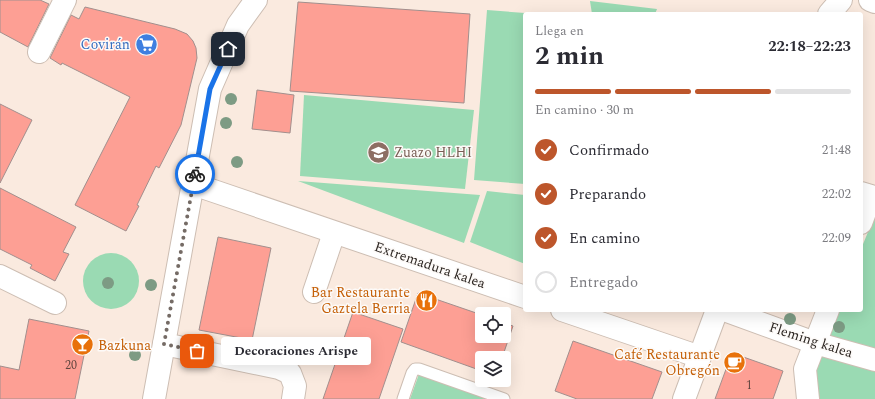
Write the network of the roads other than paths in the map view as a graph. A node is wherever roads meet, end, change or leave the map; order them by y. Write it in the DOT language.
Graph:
graph roads {
  1 [pos="65,0"];
  2 [pos="256,0"];
  3 [pos="841,0"];
  4 [pos="870,0"];
  5 [pos="875,2"];
  6 [pos="831,12"];
  7 [pos="39,52"];
  8 [pos="193,184"];
  9 [pos="869,192"];
  10 [pos="863,215"];
  11 [pos="334,232"];
  12 [pos="0,276"];
  13 [pos="314,292"];
  14 [pos="523,296"];
  15 [pos="55,303"];
  16 [pos="568,312"];
  17 [pos="716,312"];
  18 [pos="730,312"];
  19 [pos="827,312"];
  20 [pos="815,343"];
  21 [pos="164,344"];
  22 [pos="700,357"];
  23 [pos="875,360"];
  24 [pos="805,369"];
  25 [pos="154,399"];
  26 [pos="293,399"];
  27 [pos="403,399"];
  28 [pos="504,399"];
  29 [pos="684,399"];
  30 [pos="793,399"];
  31 [pos="808,399"];
  1 -- 7 [label="street"];
  2 -- 8 [label="street"];
  3 -- 6 [label="street"];
  4 -- 5 [label="street"];
  8 -- 11 [label="street, Extremadura kalea"];
  8 -- 21 [label="street"];
  9 -- 10 [label="street"];
  11 -- 13 [label="street"];
  11 -- 14 [label="street, Extremadura kalea"];
  12 -- 15 [label="street"];
  16 -- 22 [label="street"];
  17 -- 22 [label="street"];
  18 -- 20 [label="street, Fleming kalea"];
  19 -- 20 [label="street"];
  20 -- 23 [label="street, Fleming kalea"];
  20 -- 24 [label="street"];
  21 -- 25 [label="street"];
  21 -- 26 [label="street"];
  22 -- 29 [label="street"];
  24 -- 30 [label="street"];
  24 -- 31 [label="street"];
  27 -- 28 [label="lane"];
}
